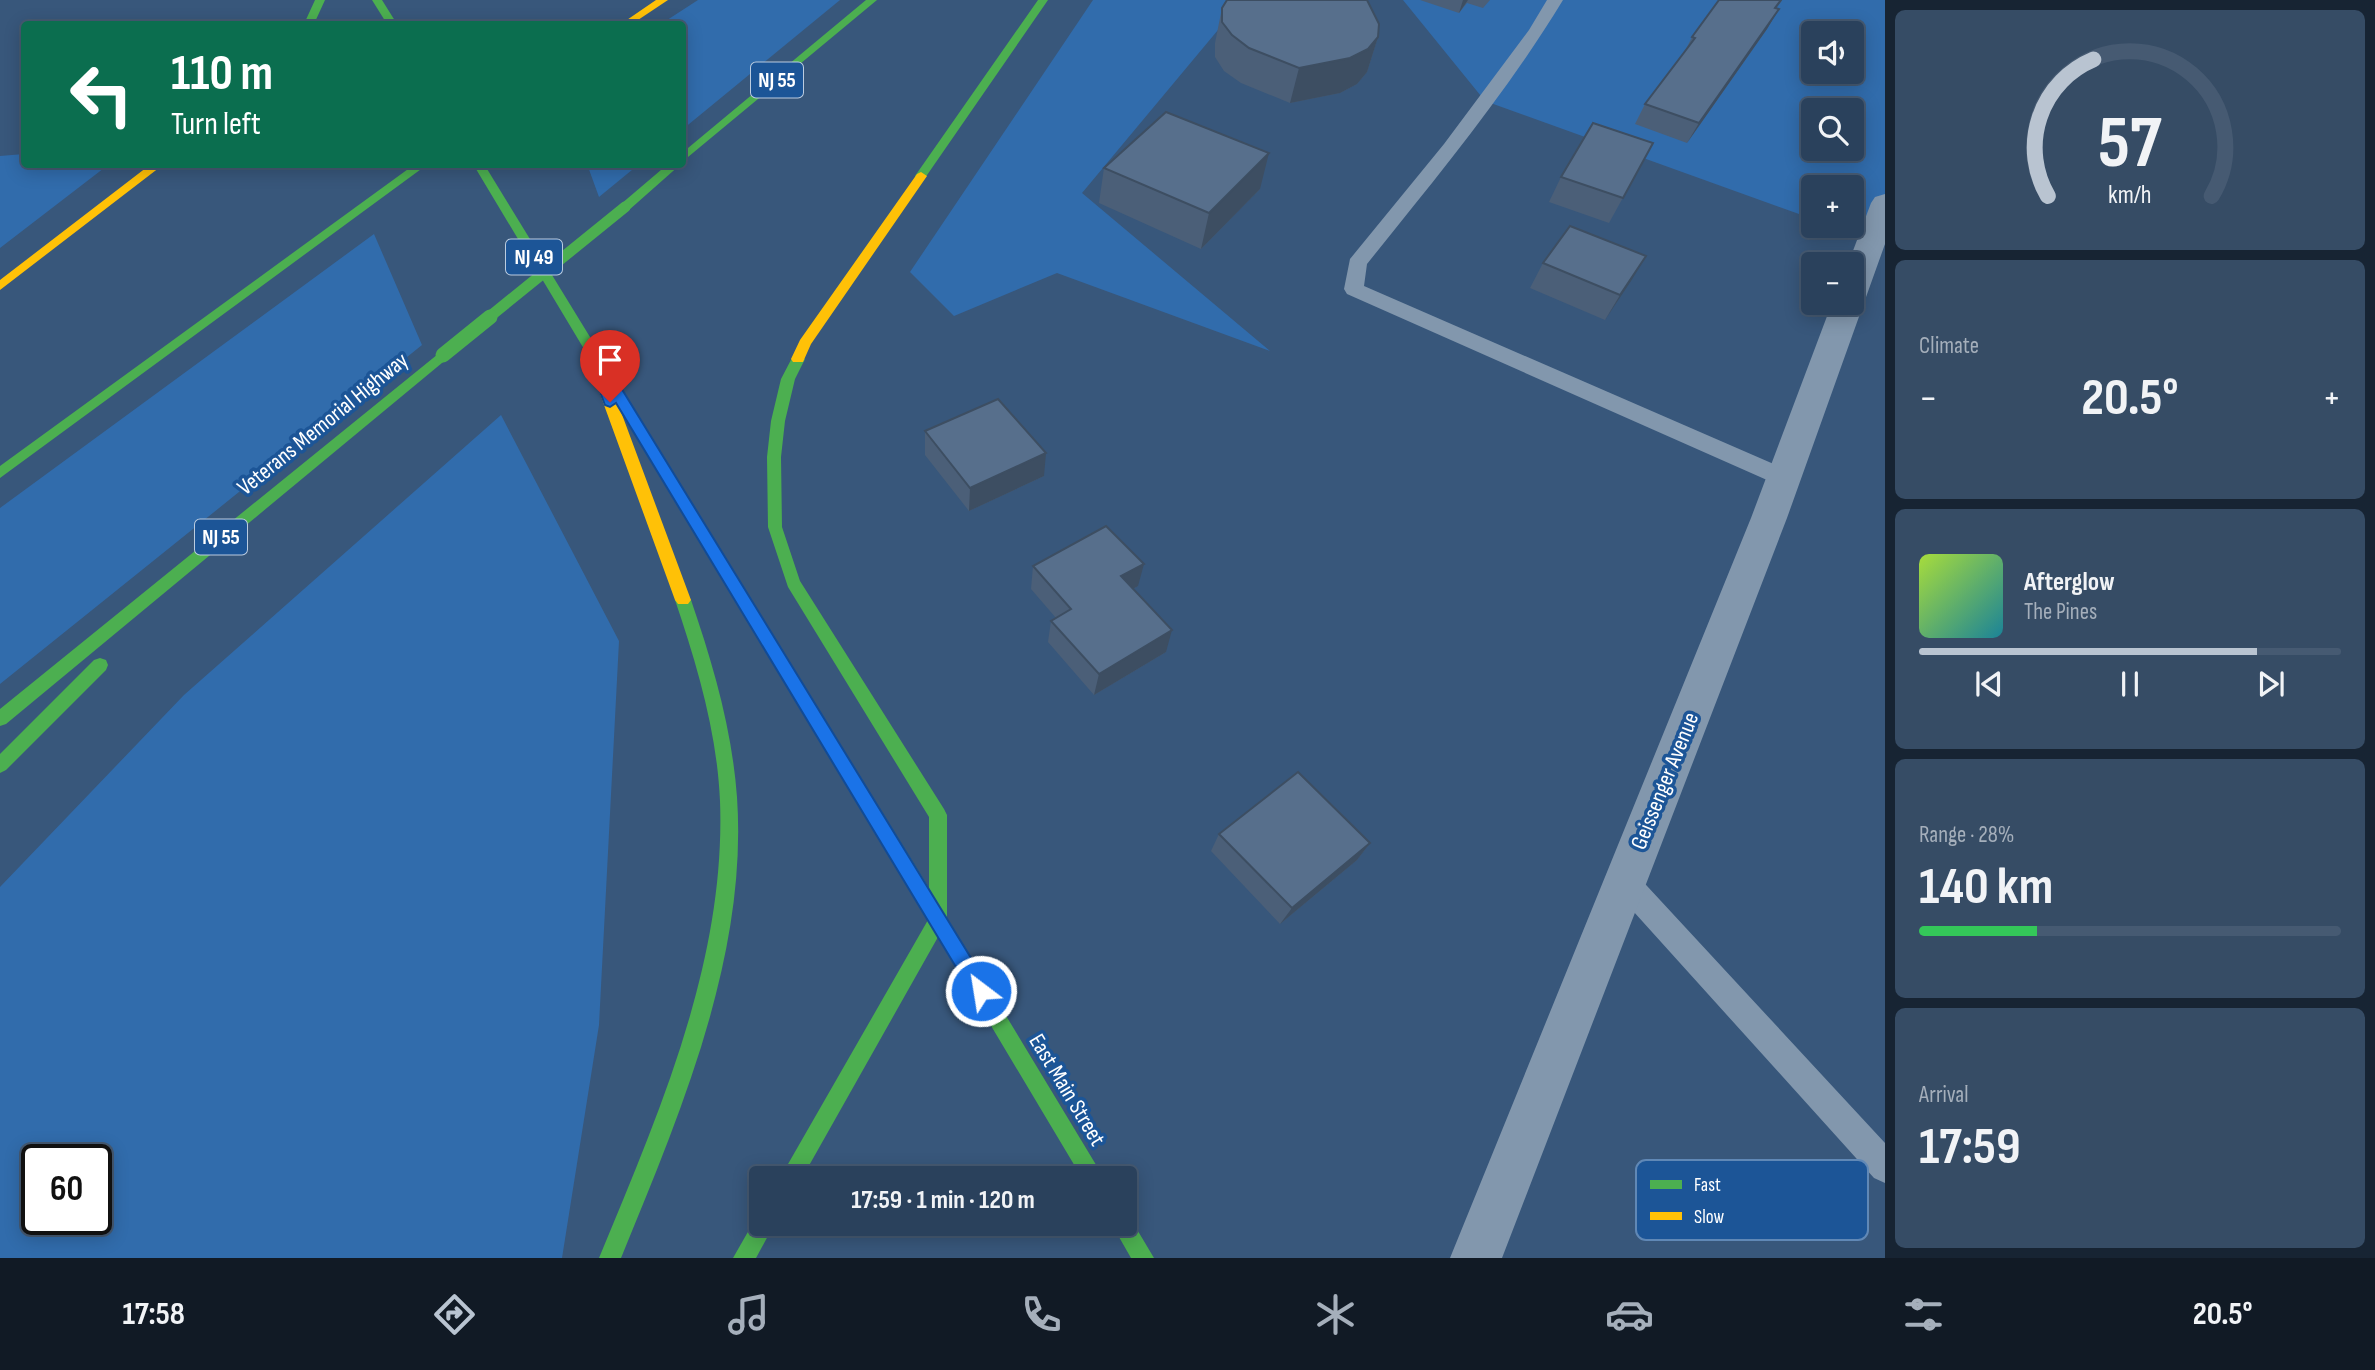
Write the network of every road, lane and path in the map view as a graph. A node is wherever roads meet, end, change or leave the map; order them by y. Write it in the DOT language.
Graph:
graph roads {
  1 [pos="320,0"];
  2 [pos="377,0"];
  3 [pos="663,0"];
  4 [pos="872,0"];
  5 [pos="1044,0"];
  6 [pos="1555,0"];
  7 [pos="310,21"];
  8 [pos="390,21"];
  9 [pos="631,21"];
  10 [pos="686,156"];
  11 [pos="154,168"];
  12 [pos="417,168"];
  13 [pos="480,168"];
  14 [pos="671,168"];
  15 [pos="1885,203"];
  16 [pos="1864,261"];
  17 [pos="0,286"];
  18 [pos="1844,315"];
  19 [pos="591,350"];
  20 [pos="0,473"];
  21 [pos="1784,478"];
  22 [pos="263,502"];
  23 [pos="136,629"];
  24 [pos="107,658"];
  25 [pos="0,719"];
  26 [pos="0,765"];
  27 [pos="1625,882"];
  28 [pos="938,920"];
  29 [pos="797,1166"];
  30 [pos="1087,1166"];
  31 [pos="1885,1167"];
  32 [pos="757,1236"];
  33 [pos="1130,1236"];
  34 [pos="610,1258"];
  35 [pos="744,1258"];
  36 [pos="1143,1258"];
  37 [pos="1476,1258"];
  1 -- 7 [label="main road"];
  2 -- 8 [label="main road"];
  3 -- 9 [label="main road"];
  4 -- 10 [label="main road, NJ 55"];
  5 -- 28 [label="main road"];
  6 -- 21 [label="lane"];
  11 -- 17 [label="main road"];
  12 -- 20 [label="main road"];
  13 -- 19 [label="main road, East Main Street / NJ 49"];
  14 -- 22 [label="main road, Veterans Memorial Highway / NJ 55, bridge"];
  15 -- 16 [label="street"];
  18 -- 21 [label="street, Geissenger Avenue"];
  19 -- 28 [label="main road, East Main Street / NJ 49"];
  19 -- 34 [label="main road"];
  21 -- 27 [label="street, Geissenger Avenue"];
  22 -- 23 [label="main road"];
  22 -- 25 [label="main road, Veterans Memorial Highway / NJ 55"];
  24 -- 26 [label="main road"];
  27 -- 31 [label="lane"];
  27 -- 37 [label="street, Geissenger Avenue"];
  28 -- 29 [label="main road"];
  28 -- 30 [label="main road, East Main Street / NJ 49"];
  32 -- 35 [label="main road"];
  33 -- 36 [label="main road"];
}
